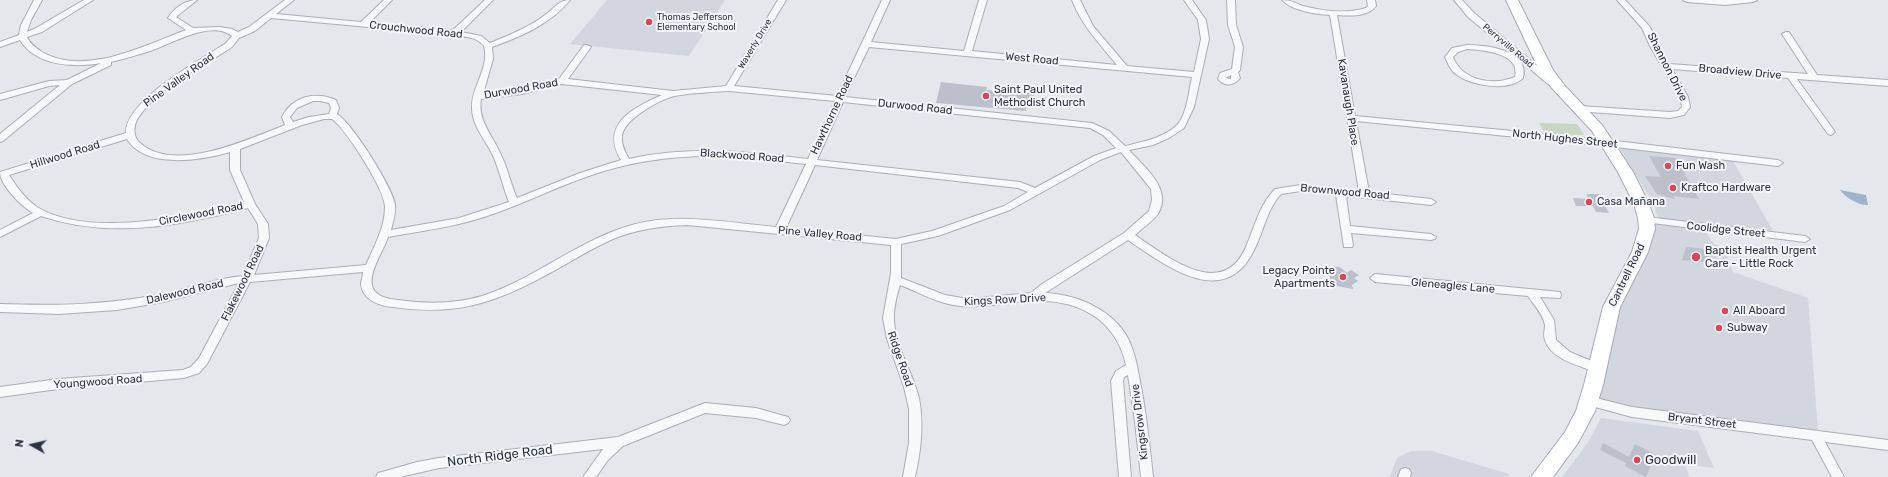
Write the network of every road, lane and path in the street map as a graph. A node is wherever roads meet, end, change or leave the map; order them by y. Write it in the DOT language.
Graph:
graph roads {
  1 [pos="38,0"];
  2 [pos="89,0"];
  3 [pos="193,0"];
  4 [pos="290,0"];
  5 [pos="388,0"];
  6 [pos="488,0"];
  7 [pos="566,0"];
  8 [pos="782,0"];
  9 [pos="886,0"];
  10 [pos="983,0"];
  11 [pos="1076,0"];
  12 [pos="1188,0"];
  13 [pos="1230,0"];
  14 [pos="1286,0"];
  15 [pos="1371,0"];
  16 [pos="1458,0"];
  17 [pos="1512,0"];
  18 [pos="1621,0"];
  19 [pos="1687,0"];
  20 [pos="1753,0"];
  21 [pos="1333,12"];
  22 [pos="270,16"];
  23 [pos="362,24"];
  24 [pos="192,31"];
  25 [pos="455,33"];
  26 [pos="1786,34"];
  27 [pos="236,36"];
  28 [pos="23,37"];
  29 [pos="866,44"];
  30 [pos="0,46"];
  31 [pos="488,46"];
  32 [pos="587,48"];
  33 [pos="967,54"];
  34 [pos="119,58"];
  35 [pos="86,62"];
  36 [pos="1533,66"];
  37 [pos="1665,66"];
  38 [pos="1124,68"];
  39 [pos="1521,68"];
  40 [pos="1234,72"];
  41 [pos="1197,75"];
  42 [pos="1792,77"];
  43 [pos="1814,77"];
  44 [pos="562,81"];
  45 [pos="69,82"];
  46 [pos="1888,83"];
  47 [pos="729,88"];
  48 [pos="1560,89"];
  49 [pos="673,94"];
  50 [pos="0,97"];
  51 [pos="477,97"];
  52 [pos="839,100"];
  53 [pos="1580,109"];
  54 [pos="332,116"];
  55 [pos="1351,118"];
  56 [pos="290,127"];
  57 [pos="1831,132"];
  58 [pos="130,135"];
  59 [pos="0,139"];
  60 [pos="1607,143"];
  61 [pos="235,148"];
  62 [pos="1124,150"];
  63 [pos="626,161"];
  64 [pos="811,162"];
  65 [pos="1778,162"];
  66 [pos="2,175"];
  67 [pos="1340,191"];
  68 [pos="1036,192"];
  69 [pos="1364,193"];
  70 [pos="1431,202"];
  71 [pos="514,203"];
  72 [pos="250,204"];
  73 [pos="40,213"];
  74 [pos="1647,220"];
  75 [pos="1346,229"];
  76 [pos="780,230"];
  77 [pos="0,234"];
  78 [pos="385,234"];
  79 [pos="1128,234"];
  80 [pos="1431,237"];
  81 [pos="1805,239"];
  82 [pos="896,242"];
  83 [pos="1348,245"];
  84 [pos="370,268"];
  85 [pos="247,278"];
  86 [pos="1375,278"];
  87 [pos="896,280"];
  88 [pos="1531,293"];
  89 [pos="1556,295"];
  90 [pos="1034,297"];
  91 [pos="0,308"];
  92 [pos="1132,367"];
  93 [pos="1597,368"];
  94 [pos="195,370"];
  95 [pos="0,392"];
  96 [pos="1588,401"];
  97 [pos="784,420"];
  98 [pos="1816,436"];
  99 [pos="619,442"];
  100 [pos="1888,445"];
  101 [pos="382,477"];
  102 [pos="589,477"];
  103 [pos="909,477"];
  104 [pos="1125,477"];
  105 [pos="1147,477"];
  106 [pos="1541,477"];
  107 [pos="1838,477"];
  1 -- 28 [label="street"];
  2 -- 28 [label="street"];
  3 -- 24 [label="street"];
  4 -- 22 [label="street, Pine Valley Road"];
  5 -- 23 [label="street"];
  6 -- 25 [label="street"];
  7 -- 31 [label="street"];
  8 -- 47 [label="street, Waverly Drive"];
  9 -- 29 [label="street, Hawthorne Road"];
  10 -- 33 [label="street"];
  11 -- 38 [label="street"];
  12 -- 41 [label="street, Pine Valley Road"];
  13 -- 40 [label="street"];
  14 -- 21 [label="street"];
  15 -- 21 [label="street"];
  16 -- 36 [label="street, Perryville Road"];
  17 -- 48 [label="main road, Cantrell Road"];
  18 -- 37 [label="street, Shannon Drive"];
  19 -- 20 [label="street"];
  21 -- 55 [label="street, Kavanaugh Place"];
  22 -- 23 [label="street, Crouchwood Road"];
  22 -- 27 [label="street, Pine Valley Road"];
  23 -- 25 [label="street, Crouchwood Road"];
  24 -- 27 [label="street"];
  24 -- 34 [label="street"];
  25 -- 31 [label="street, Crouchwood Road"];
  26 -- 43 [label="street"];
  27 -- 58 [label="street, Pine Valley Road"];
  28 -- 30 [label="street"];
  28 -- 35 [label="street"];
  29 -- 33 [label="street, West Road"];
  29 -- 52 [label="street, Hawthorne Road"];
  31 -- 51 [label="street"];
  32 -- 44 [label="street"];
  33 -- 38 [label="street, West Road"];
  34 -- 35 [label="street"];
  34 -- 45 [label="street"];
  35 -- 45 [label="street"];
  36 -- 39 [label="street"];
  36 -- 48 [label="street, Perryville Road"];
  37 -- 42 [label="street, Broadview Drive"];
  37 -- 53 [label="street, Shannon Drive"];
  38 -- 41 [label="street, West Road"];
  39 -- 39 [label="street"];
  41 -- 62 [label="street, Pine Valley Road"];
  42 -- 43 [label="street, Broadview Drive"];
  42 -- 57 [label="street"];
  43 -- 46 [label="street, Broadview Drive"];
  44 -- 49 [label="street, Durwood Road"];
  44 -- 51 [label="street, Durwood Road"];
  45 -- 50 [label="street"];
  45 -- 59 [label="street"];
  47 -- 49 [label="street, Durwood Road"];
  47 -- 52 [label="street, Durwood Road"];
  48 -- 53 [label="main road, Cantrell Road"];
  49 -- 63 [label="street"];
  51 -- 71 [label="street"];
  52 -- 62 [label="street, Durwood Road"];
  52 -- 64 [label="street, Hawthorne Road"];
  53 -- 60 [label="main road, Cantrell Road"];
  54 -- 56 [label="street"];
  54 -- 56 [label="street"];
  54 -- 78 [label="street, Pine Valley Road"];
  55 -- 60 [label="street, North Hughes Street"];
  55 -- 69 [label="street, Kavanaugh Place"];
  56 -- 61 [label="street"];
  58 -- 61 [label="street"];
  58 -- 66 [label="street, Hillwood Road"];
  60 -- 65 [label="street, North Hughes Street"];
  60 -- 74 [label="main road, Cantrell Road"];
  61 -- 72 [label="street, Flakewood Road"];
  62 -- 68 [label="street, Pine Valley Road"];
  62 -- 79 [label="street, Durwood Road"];
  63 -- 64 [label="street, Blackwood Road"];
  63 -- 71 [label="street, Blackwood Road"];
  64 -- 68 [label="street, Blackwood Road"];
  64 -- 76 [label="street, Hawthorne Road"];
  66 -- 73 [label="street, Circlewood Road"];
  67 -- 69 [label="street, Brownwood Road"];
  67 -- 75 [label="street"];
  67 -- 79 [label="street, Brownwood Road"];
  68 -- 82 [label="street, Pine Valley Road"];
  69 -- 70 [label="street, Brownwood Road"];
  71 -- 78 [label="street, Blackwood Road"];
  72 -- 73 [label="street, Circlewood Road"];
  72 -- 85 [label="street, Flakewood Road"];
  73 -- 77 [label="street"];
  74 -- 81 [label="street, Coolidge Street"];
  74 -- 93 [label="main road, Cantrell Road"];
  75 -- 80 [label="street"];
  75 -- 83 [label="street"];
  76 -- 82 [label="street, Pine Valley Road"];
  76 -- 84 [label="street, Pine Valley Road"];
  78 -- 84 [label="street, Pine Valley Road"];
  79 -- 90 [label="street, Durwood Road"];
  82 -- 87 [label="street, Ridge Road"];
  84 -- 85 [label="street, Dalewood Road"];
  85 -- 91 [label="street, Dalewood Road"];
  85 -- 94 [label="street, Flakewood Road"];
  86 -- 88 [label="street, Gleneagles Lane"];
  87 -- 90 [label="street, Kings Row Drive"];
  87 -- 103 [label="street, Ridge Road"];
  88 -- 89 [label="street, Gleneagles Lane"];
  88 -- 93 [label="street"];
  90 -- 92 [label="street, Kings Row Drive"];
  92 -- 104 [label="street"];
  92 -- 105 [label="street, Kingsrow Drive"];
  93 -- 96 [label="main road, Cantrell Road"];
  94 -- 95 [label="street, Youngwood Road"];
  96 -- 98 [label="street, Bryant Street"];
  96 -- 106 [label="main road, Cantrell Road"];
  97 -- 99 [label="street"];
  98 -- 100 [label="street, Bryant Street"];
  98 -- 107 [label="street"];
  99 -- 101 [label="street, North Ridge Road"];
  99 -- 102 [label="street"];
}
